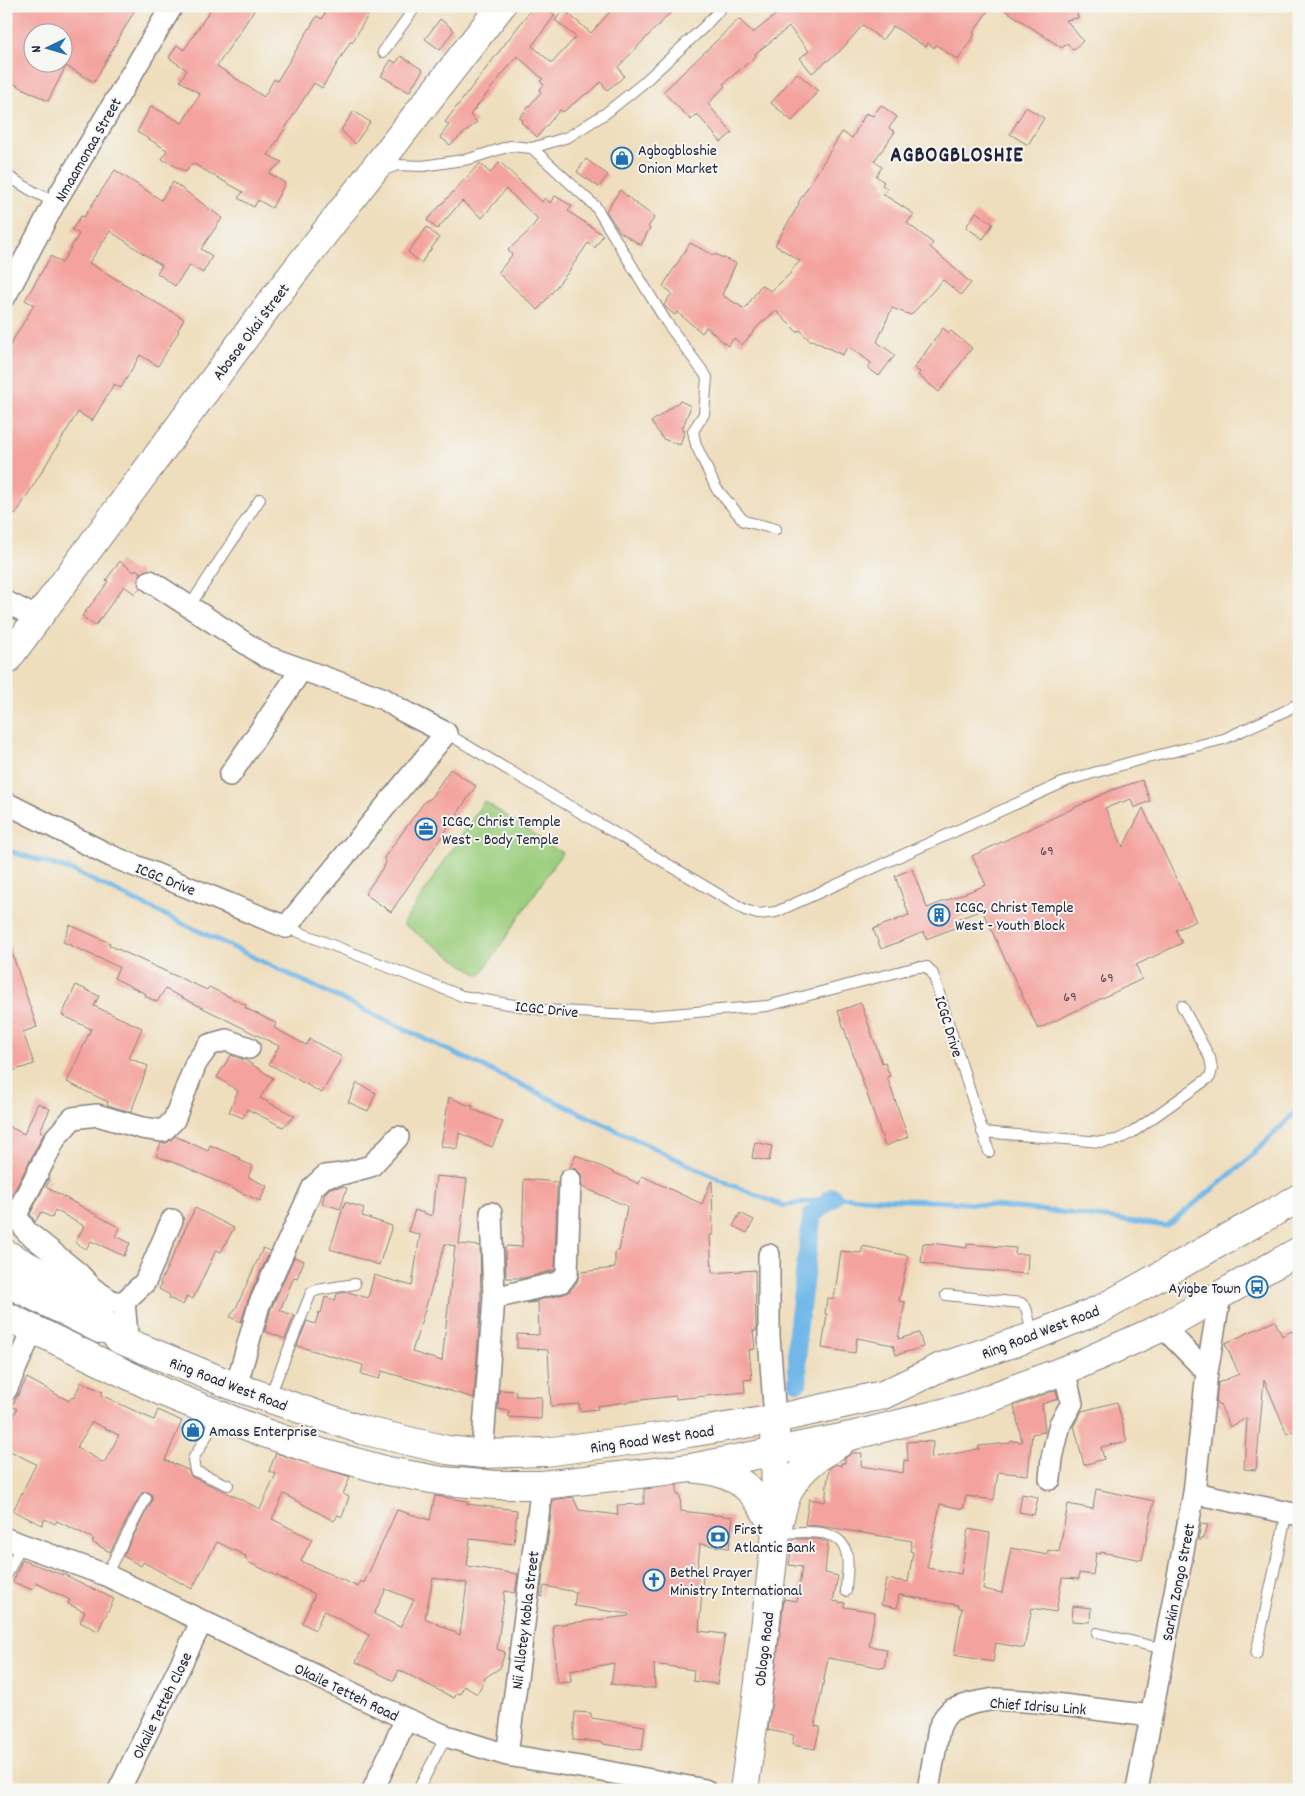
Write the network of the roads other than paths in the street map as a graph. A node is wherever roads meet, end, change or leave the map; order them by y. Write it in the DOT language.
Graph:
graph roads {
  1 [pos="172,6"];
  2 [pos="416,6"];
  3 [pos="723,6"];
  4 [pos="495,8"];
  5 [pos="383,52"];
  6 [pos="532,148"];
  7 [pos="6,175"];
  8 [pos="370,176"];
  9 [pos="55,202"];
  10 [pos="6,294"];
  11 [pos="260,499"];
  12 [pos="776,529"];
  13 [pos="150,581"];
  14 [pos="6,602"];
  15 [pos="189,606"];
  16 [pos="38,618"];
  17 [pos="6,662"];
  18 [pos="301,670"];
  19 [pos="1299,703"];
  20 [pos="446,733"];
  21 [pos="230,775"];
  22 [pos="6,803"];
  23 [pos="286,927"];
  24 [pos="1182,1006"];
  25 [pos="249,1048"];
  26 [pos="982,1132"];
  27 [pos="398,1137"];
  28 [pos="988,1152"];
  29 [pos="570,1180"];
  30 [pos="1299,1198"];
  31 [pos="491,1213"];
  32 [pos="172,1220"];
  33 [pos="1299,1251"];
  34 [pos="6,1254"];
  35 [pos="769,1255"];
  36 [pos="6,1282"];
  37 [pos="355,1284"];
  38 [pos="946,1296"];
  39 [pos="1220,1296"];
  40 [pos="494,1298"];
  41 [pos="124,1302"];
  42 [pos="6,1305"];
  43 [pos="6,1316"];
  44 [pos="69,1324"];
  45 [pos="1163,1327"];
  46 [pos="32,1329"];
  47 [pos="1034,1336"];
  48 [pos="124,1342"];
  49 [pos="87,1355"];
  50 [pos="941,1367"];
  51 [pos="1064,1370"];
  52 [pos="1207,1372"];
  53 [pos="236,1387"];
  54 [pos="6,1390"];
  55 [pos="268,1399"];
  56 [pos="219,1415"];
  57 [pos="775,1419"];
  58 [pos="851,1436"];
  59 [pos="776,1451"];
  60 [pos="482,1454"];
  61 [pos="690,1468"];
  62 [pos="1050,1479"];
  63 [pos="228,1485"];
  64 [pos="542,1485"];
  65 [pos="1194,1493"];
  66 [pos="146,1498"];
  67 [pos="1293,1514"];
  68 [pos="776,1534"];
  69 [pos="14,1542"];
  70 [pos="106,1575"];
  71 [pos="6,1578"];
  72 [pos="846,1591"];
  73 [pos="202,1621"];
  74 [pos="1097,1633"];
  75 [pos="1164,1649"];
  76 [pos="1256,1654"];
  77 [pos="1151,1716"];
  78 [pos="406,1718"];
  79 [pos="446,1736"];
  80 [pos="507,1755"];
  81 [pos="119,1790"];
  82 [pos="373,1790"];
  83 [pos="418,1790"];
  84 [pos="705,1790"];
  85 [pos="744,1790"];
  86 [pos="928,1790"];
  87 [pos="1137,1790"];
  1 -- 9 [label="street, Nmaamonaa Street"];
  2 -- 5 [label="lane"];
  3 -- 6 [label="lane"];
  4 -- 8 [label="main road, Abosoe Okai Street"];
  6 -- 8 [label="lane"];
  6 -- 12 [label="lane"];
  7 -- 9 [label="lane"];
  8 -- 16 [label="main road, Abosoe Okai Street"];
  9 -- 10 [label="street, Nmaamonaa Street"];
  11 -- 15 [label="lane"];
  13 -- 15 [label="street"];
  14 -- 16 [label="street"];
  15 -- 18 [label="street"];
  16 -- 17 [label="main road, Abosoe Okai Street"];
  18 -- 20 [label="street"];
  18 -- 21 [label="street"];
  19 -- 20 [label="lane"];
  20 -- 23 [label="street"];
  22 -- 23 [label="street, ICGC Drive"];
  23 -- 26 [label="lane, ICGC Drive"];
  24 -- 26 [label="lane"];
  25 -- 41 [label="street"];
  26 -- 28 [label="lane, ICGC Drive"];
  27 -- 53 [label="street"];
  29 -- 40 [label="street"];
  30 -- 47 [label="main road, Ring Road West Road"];
  31 -- 40 [label="street"];
  32 -- 41 [label="street"];
  33 -- 39 [label="main road, Ring Road West Road"];
  34 -- 48 [label="main road, Ring Road West Road"];
  35 -- 57 [label="street"];
  36 -- 44 [label="main road"];
  37 -- 55 [label="lane"];
  38 -- 47 [label="lane"];
  39 -- 45 [label="main road, Ring Road West Road"];
  39 -- 52 [label="street, Sarkin Zongo Street"];
  40 -- 60 [label="street"];
  41 -- 48 [label="street"];
  42 -- 44 [label="main road"];
  43 -- 46 [label="main road, Ring Road West Road"];
  44 -- 48 [label="main road"];
  44 -- 49 [label="main road"];
  45 -- 51 [label="main road, Ring Road West Road"];
  45 -- 52 [label="street"];
  46 -- 49 [label="main road, Ring Road West Road"];
  46 -- 54 [label="street"];
  47 -- 50 [label="main road, Ring Road West Road"];
  48 -- 53 [label="main road, Ring Road West Road"];
  49 -- 56 [label="main road, Ring Road West Road"];
  50 -- 57 [label="main road, Ring Road West Road"];
  50 -- 59 [label="main road"];
  51 -- 58 [label="main road, Ring Road West Road"];
  51 -- 62 [label="street"];
  52 -- 65 [label="street, Sarkin Zongo Street"];
  53 -- 55 [label="main road, Ring Road West Road"];
  55 -- 60 [label="main road, Ring Road West Road"];
  56 -- 63 [label="lane"];
  56 -- 64 [label="main road, Ring Road West Road"];
  57 -- 59 [label="main road, Oblogo Road"];
  57 -- 60 [label="main road, Ring Road West Road"];
  58 -- 59 [label="main road, Ring Road West Road"];
  58 -- 68 [label="main road"];
  59 -- 61 [label="main road, Ring Road West Road"];
  59 -- 68 [label="main road, Oblogo Road"];
  61 -- 64 [label="main road, Ring Road West Road"];
  61 -- 68 [label="main road"];
  64 -- 80 [label="street, Nii Allotey Kobla Street"];
  65 -- 67 [label="street"];
  65 -- 75 [label="street, Sarkin Zongo Street"];
  66 -- 70 [label="lane"];
  67 -- 76 [label="lane"];
  68 -- 72 [label="lane"];
  68 -- 85 [label="main road, Oblogo Road"];
  69 -- 70 [label="street, Okaile Tetteh Road"];
  69 -- 71 [label="lane"];
  70 -- 73 [label="street, Okaile Tetteh Road"];
  73 -- 78 [label="street, Okaile Tetteh Road"];
  73 -- 81 [label="street, Okaile Tetteh Close"];
  74 -- 75 [label="lane"];
  75 -- 77 [label="street, Sarkin Zongo Street"];
  77 -- 86 [label="street, Chief Idrisu Link"];
  77 -- 87 [label="street, Sarkin Zongo Street"];
  78 -- 79 [label="street, Okaile Tetteh Road"];
  78 -- 82 [label="street"];
  79 -- 80 [label="street, Okaile Tetteh Road"];
  79 -- 83 [label="lane"];
  80 -- 84 [label="street, Okaile Tetteh Road"];
}
